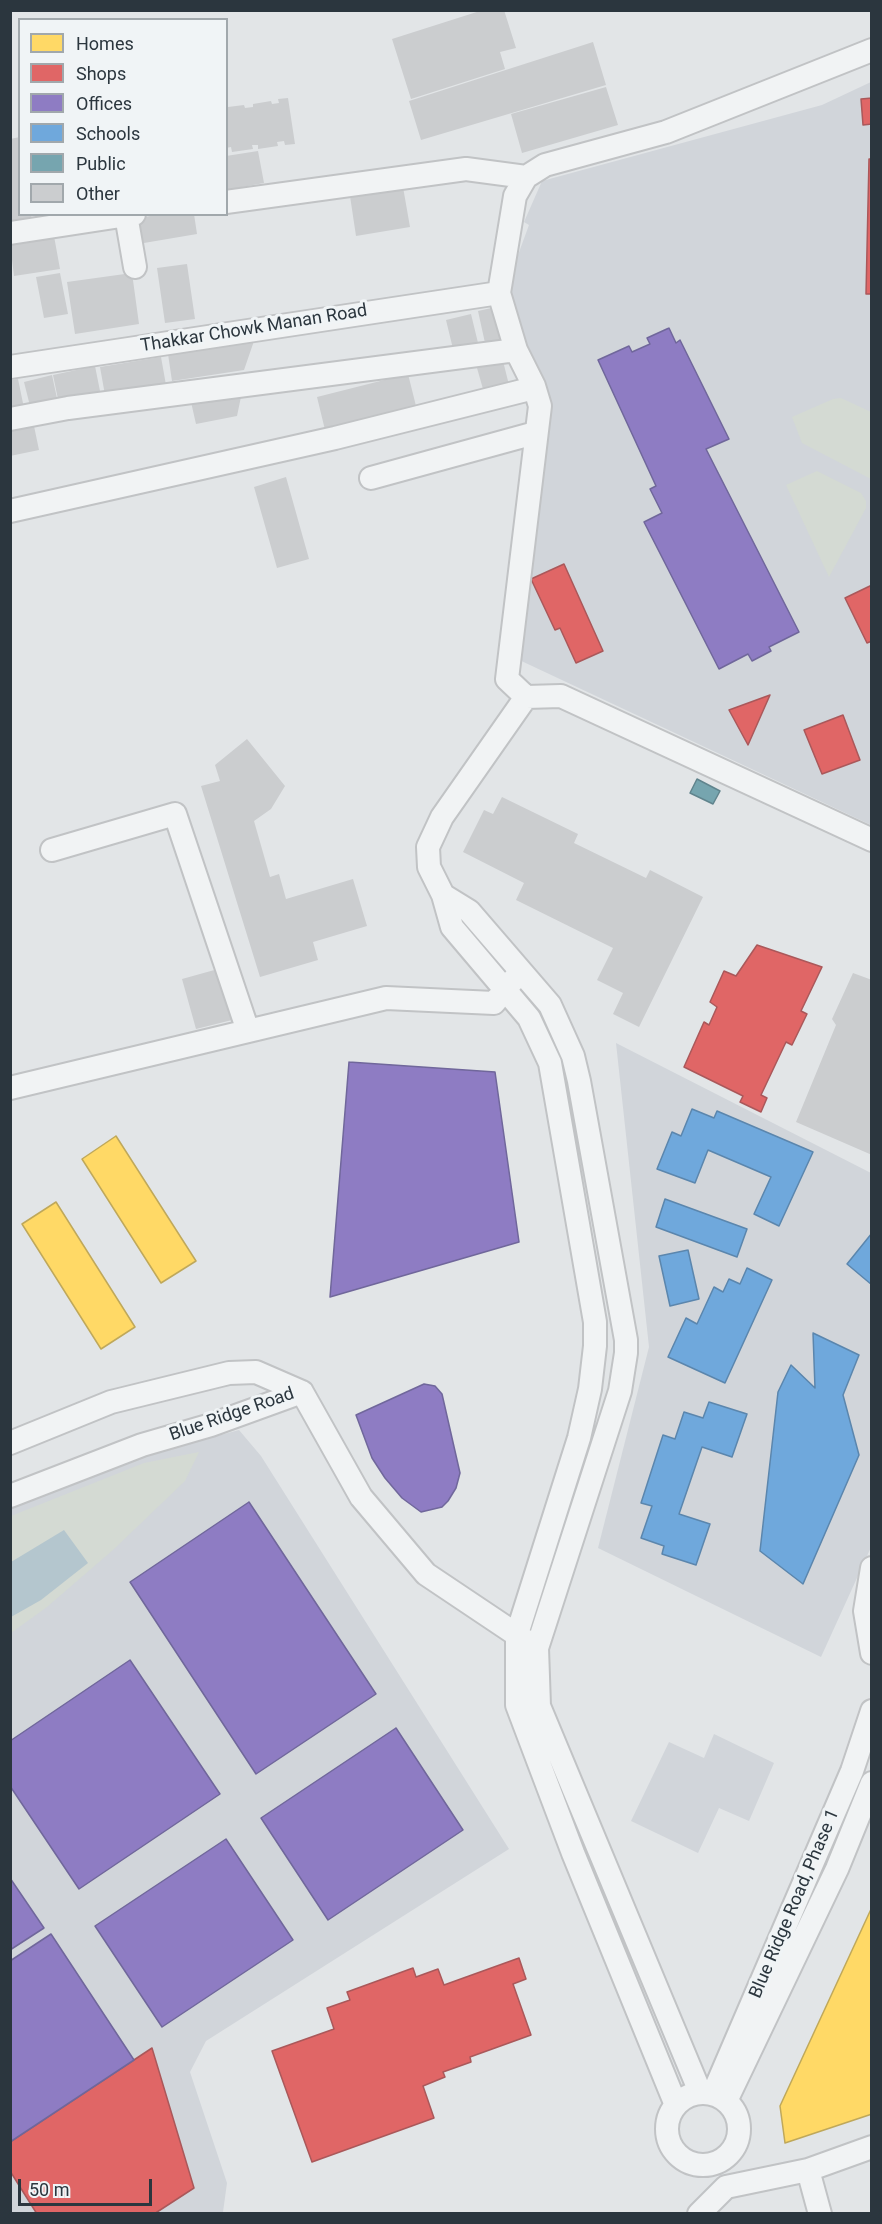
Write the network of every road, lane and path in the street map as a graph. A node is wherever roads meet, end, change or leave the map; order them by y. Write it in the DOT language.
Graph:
graph roads {
  1 [pos="872,50"];
  2 [pos="526,177"];
  3 [pos="228,202"];
  4 [pos="124,216"];
  5 [pos="130,216"];
  6 [pos="10,234"];
  7 [pos="135,267"];
  8 [pos="499,293"];
  9 [pos="516,350"];
  10 [pos="16,361"];
  11 [pos="534,388"];
  12 [pos="10,419"];
  13 [pos="535,433"];
  14 [pos="371,478"];
  15 [pos="10,511"];
  16 [pos="526,697"];
  17 [pos="872,840"];
  18 [pos="52,850"];
  19 [pos="443,895"];
  20 [pos="522,970"];
  21 [pos="506,989"];
  22 [pos="248,1031"];
  23 [pos="10,1088"];
  24 [pos="302,1392"];
  25 [pos="10,1443"];
  26 [pos="10,1496"];
  27 [pos="872,1568"];
  28 [pos="517,1634"];
  29 [pos="537,1648"];
  30 [pos="872,1653"];
  31 [pos="872,1711"];
  32 [pos="872,1783"];
  33 [pos="713,2095"];
  34 [pos="676,2105"];
  35 [pos="872,2146"];
  36 [pos="718,2162"];
  37 [pos="808,2170"];
  38 [pos="726,2187"];
  39 [pos="699,2214"];
  40 [pos="820,2214"];
  1 -- 2 [label="street"];
  2 -- 3 [label="street"];
  2 -- 8 [label="street"];
  4 -- 6 [label="street"];
  5 -- 7 [label="street"];
  8 -- 9 [label="street"];
  8 -- 10 [label="street, Thakkar Chowk Manan Road"];
  9 -- 11 [label="street"];
  9 -- 12 [label="street"];
  11 -- 13 [label="street"];
  11 -- 15 [label="street"];
  13 -- 14 [label="street"];
  13 -- 16 [label="street"];
  16 -- 17 [label="street"];
  16 -- 19 [label="street"];
  18 -- 22 [label="street"];
  19 -- 20 [label="street"];
  19 -- 21 [label="street"];
  20 -- 21 [label="street"];
  20 -- 29 [label="street"];
  21 -- 22 [label="street"];
  21 -- 28 [label="street"];
  22 -- 23 [label="street"];
  24 -- 25 [label="street, Blue Ridge Road"];
  24 -- 26 [label="street, Blue Ridge Road"];
  24 -- 28 [label="street"];
  27 -- 30 [label="street"];
  28 -- 29 [label="street"];
  28 -- 34 [label="street"];
  29 -- 33 [label="street"];
  31 -- 33 [label="street, Blue Ridge Road, Phase 1"];
  32 -- 33 [label="street, Blue Ridge Road, Phase 1"];
  33 -- 34 [label="street"];
  33 -- 36 [label="street"];
  34 -- 36 [label="street"];
  35 -- 37 [label="street"];
  36 -- 38 [label="street"];
  37 -- 38 [label="street"];
  37 -- 40 [label="street"];
  38 -- 39 [label="street"];
}
